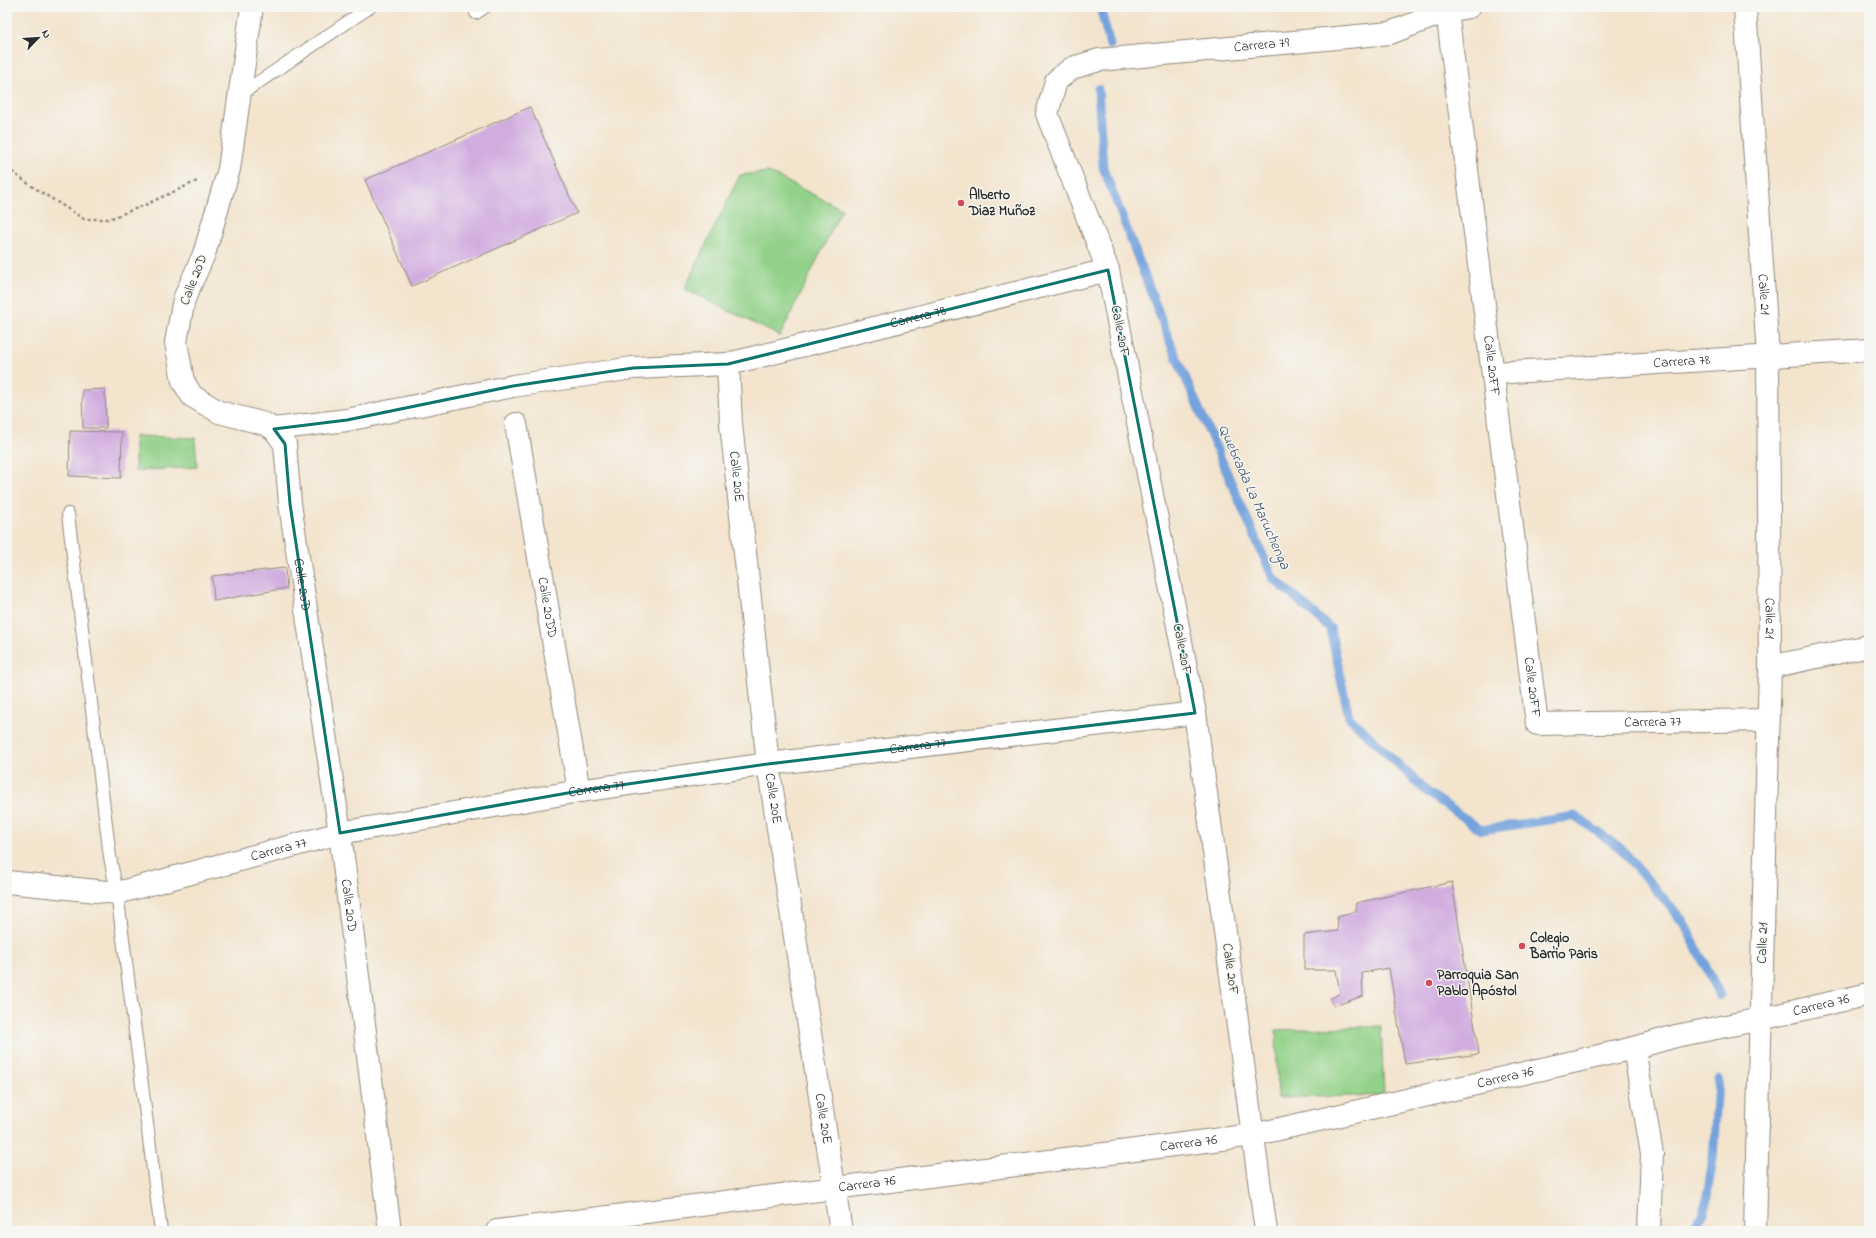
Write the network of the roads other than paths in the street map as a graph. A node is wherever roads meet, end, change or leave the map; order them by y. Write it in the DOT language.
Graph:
graph roads {
  1 [pos="252,7"];
  2 [pos="370,7"];
  3 [pos="1468,7"];
  4 [pos="1745,7"];
  5 [pos="1446,9"];
  6 [pos="1056,81"];
  7 [pos="241,94"];
  8 [pos="1108,270"];
  9 [pos="1869,350"];
  10 [pos="1768,356"];
  11 [pos="728,364"];
  12 [pos="1494,373"];
  13 [pos="516,424"];
  14 [pos="274,429"];
  15 [pos="68,514"];
  16 [pos="1869,646"];
  17 [pos="1770,667"];
  18 [pos="1195,713"];
  19 [pos="1769,720"];
  20 [pos="1537,724"];
  21 [pos="768,764"];
  22 [pos="579,791"];
  23 [pos="340,833"];
  24 [pos="7,882"];
  25 [pos="117,893"];
  26 [pos="1869,994"];
  27 [pos="1760,1019"];
  28 [pos="1634,1048"];
  29 [pos="1253,1135"];
  30 [pos="835,1187"];
  31 [pos="161,1231"];
  32 [pos="390,1231"];
  33 [pos="497,1231"];
  34 [pos="841,1231"];
  35 [pos="1266,1231"];
  36 [pos="1650,1231"];
  37 [pos="1755,1231"];
  1 -- 7 [label="street, Calle 20D"];
  2 -- 7 [label="lane"];
  3 -- 5 [label="street, Carrera 79"];
  4 -- 10 [label="street, Calle 21"];
  5 -- 6 [label="street, Carrera 79"];
  5 -- 12 [label="street, Calle 20FF"];
  6 -- 8 [label="street, Calle 20F"];
  7 -- 14 [label="street, Calle 20D"];
  8 -- 11 [label="street, Carrera 78"];
  8 -- 18 [label="street, Calle 20F"];
  9 -- 10 [label="street, Carrera 78"];
  10 -- 12 [label="street, Carrera 78"];
  10 -- 17 [label="street, Calle 21"];
  11 -- 14 [label="street, Carrera 78"];
  11 -- 21 [label="street, Calle 20E"];
  12 -- 20 [label="street, Calle 20FF"];
  13 -- 22 [label="street, Calle 20DD"];
  14 -- 23 [label="street, Calle 20D"];
  15 -- 25 [label="lane"];
  16 -- 17 [label="street"];
  17 -- 19 [label="street, Calle 21"];
  18 -- 21 [label="street, Carrera 77"];
  18 -- 29 [label="street, Calle 20F"];
  19 -- 20 [label="street, Carrera 77"];
  19 -- 27 [label="street, Calle 21"];
  21 -- 22 [label="street, Carrera 77"];
  21 -- 30 [label="street, Calle 20E"];
  22 -- 23 [label="street, Carrera 77"];
  23 -- 25 [label="street, Carrera 77"];
  23 -- 32 [label="street, Calle 20D"];
  24 -- 25 [label="street, Carrera 77"];
  25 -- 31 [label="lane"];
  26 -- 27 [label="street, Carrera 76"];
  27 -- 28 [label="street, Carrera 76"];
  27 -- 37 [label="street, Calle 21"];
  28 -- 29 [label="street, Carrera 76"];
  28 -- 36 [label="street"];
  29 -- 30 [label="street, Carrera 76"];
  29 -- 35 [label="street, Calle 20F"];
  30 -- 33 [label="street, Carrera 76"];
  30 -- 34 [label="street, Calle 20E"];
}
